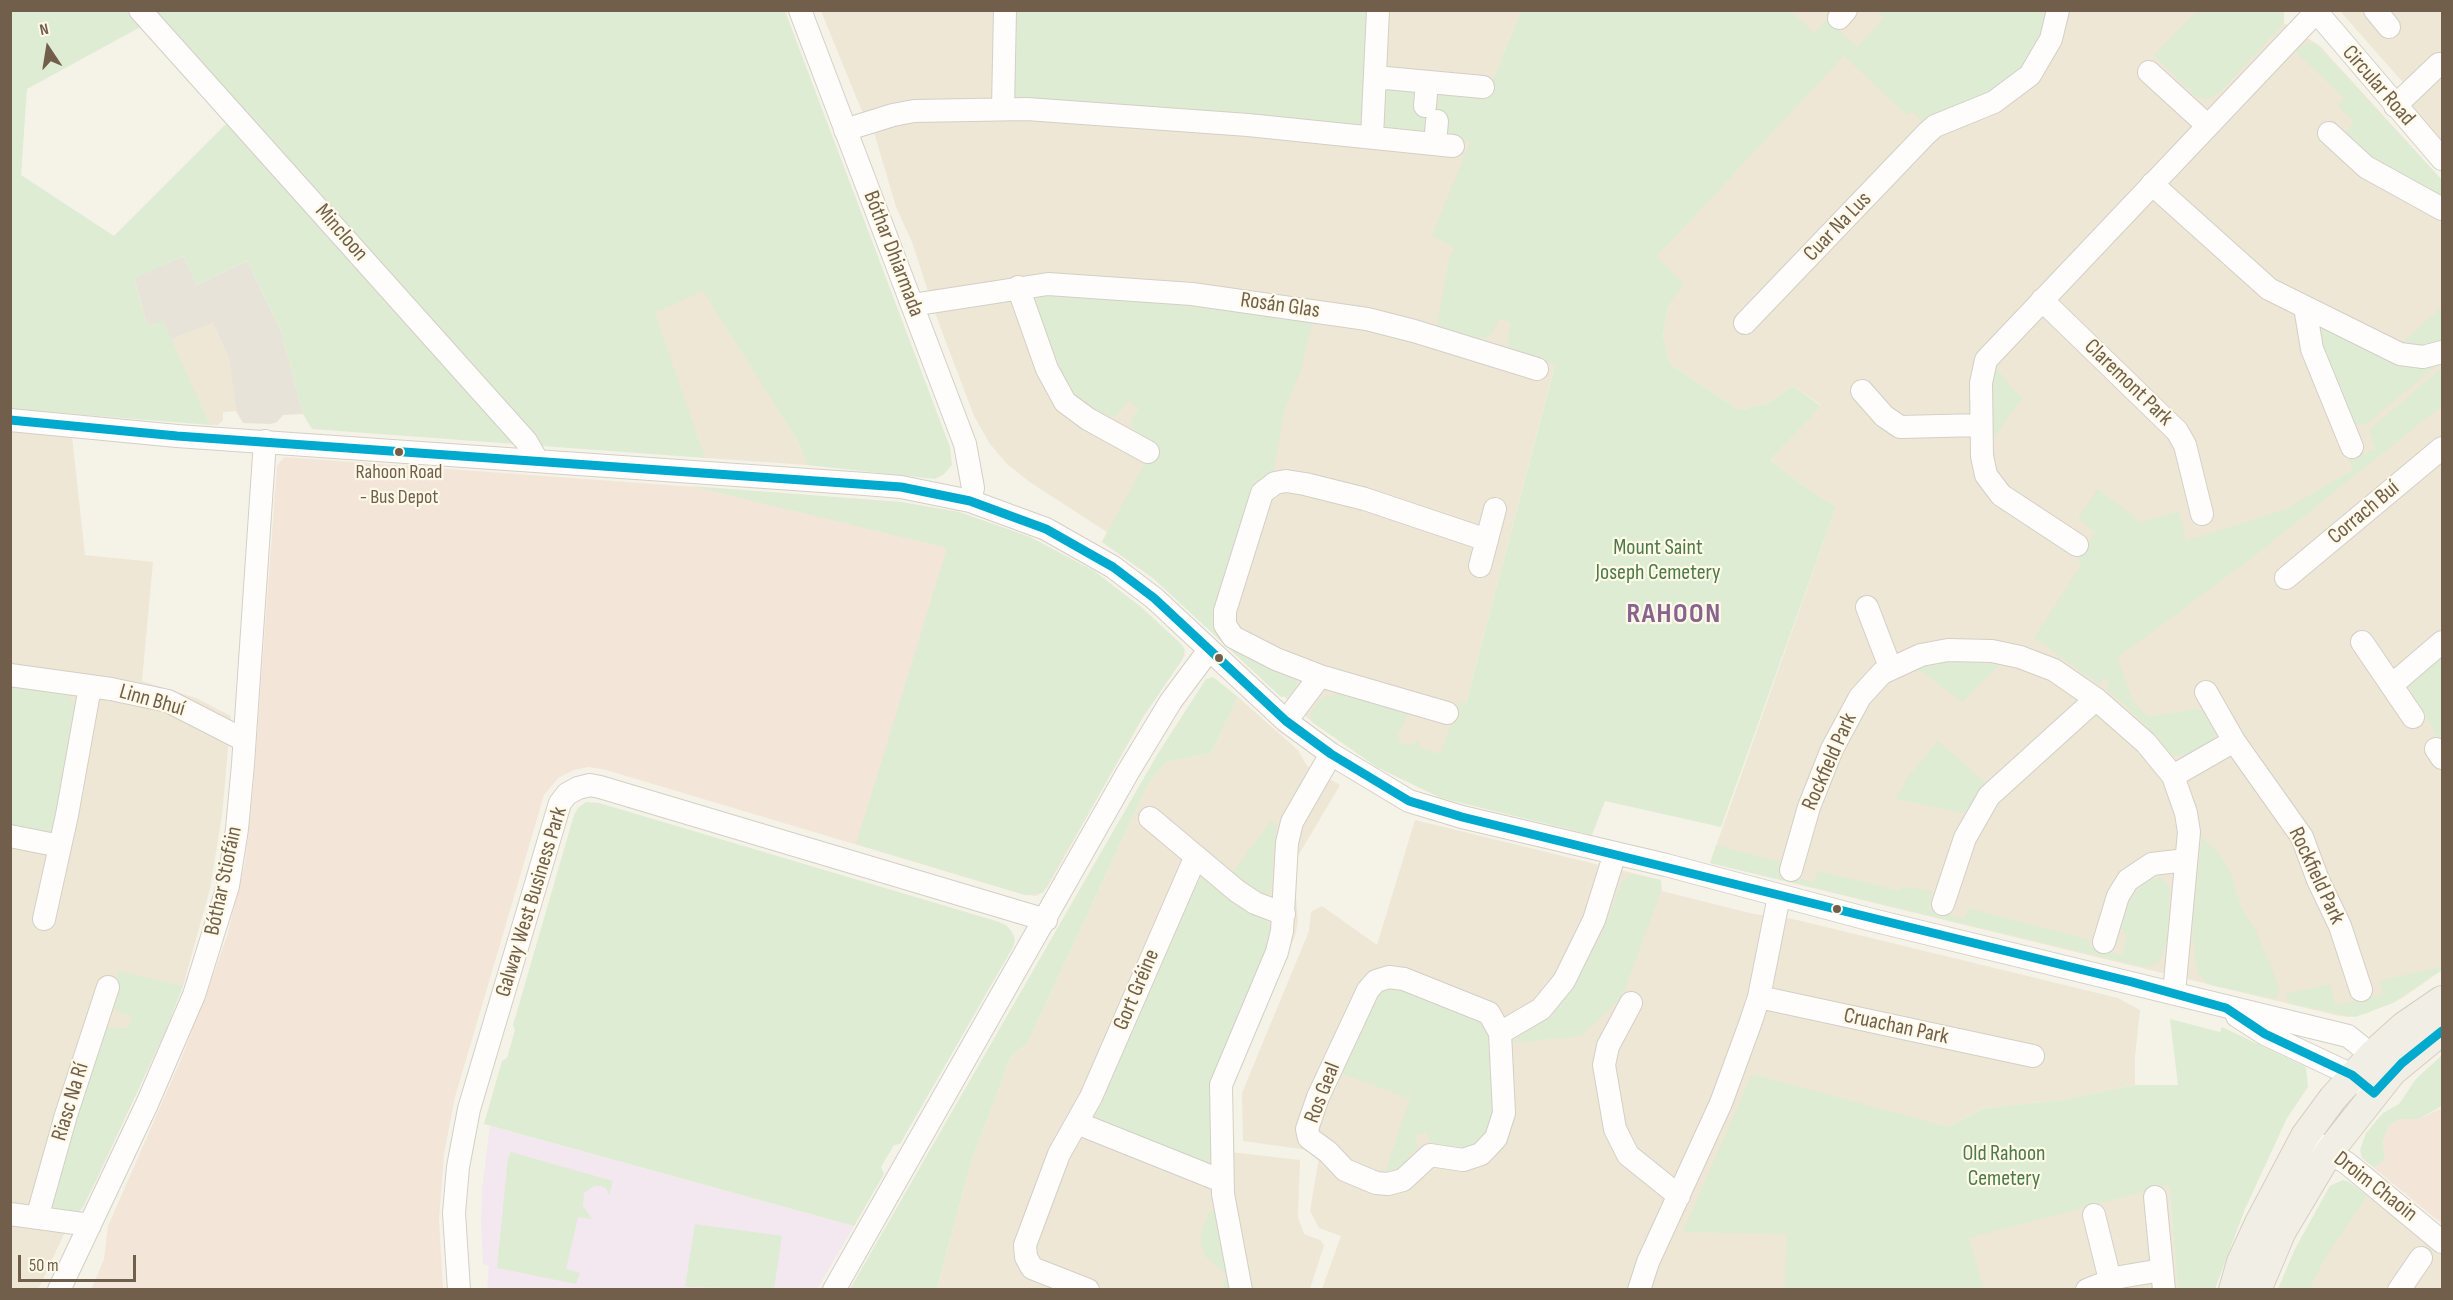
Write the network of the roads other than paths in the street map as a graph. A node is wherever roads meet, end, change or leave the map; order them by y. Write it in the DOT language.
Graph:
graph roads {
  1 [pos="140,10"];
  2 [pos="800,10"];
  3 [pos="1005,10"];
  4 [pos="1378,10"];
  5 [pos="2058,10"];
  6 [pos="2315,11"];
  7 [pos="2436,63"];
  8 [pos="2149,72"];
  9 [pos="1375,77"];
  10 [pos="1427,82"];
  11 [pos="1483,87"];
  12 [pos="2395,106"];
  13 [pos="1003,108"];
  14 [pos="2207,124"];
  15 [pos="845,130"];
  16 [pos="2329,133"];
  17 [pos="1372,137"];
  18 [pos="2442,159"];
  19 [pos="2152,184"];
  20 [pos="2442,209"];
  21 [pos="1017,286"];
  22 [pos="2042,300"];
  23 [pos="912,305"];
  24 [pos="2306,307"];
  25 [pos="1745,323"];
  26 [pos="2442,352"];
  27 [pos="1537,369"];
  28 [pos="1862,391"];
  29 [pos="10,420"];
  30 [pos="1981,425"];
  31 [pos="265,441"];
  32 [pos="2352,447"];
  33 [pos="2442,448"];
  34 [pos="1148,452"];
  35 [pos="537,460"];
  36 [pos="970,501"];
  37 [pos="1495,509"];
  38 [pos="2202,514"];
  39 [pos="1487,540"];
  40 [pos="2077,545"];
  41 [pos="1480,566"];
  42 [pos="2286,578"];
  43 [pos="1867,607"];
  44 [pos="2362,642"];
  45 [pos="2442,642"];
  46 [pos="1209,650"];
  47 [pos="1890,667"];
  48 [pos="10,675"];
  49 [pos="1320,675"];
  50 [pos="2392,684"];
  51 [pos="90,687"];
  52 [pos="2206,692"];
  53 [pos="2096,699"];
  54 [pos="1447,713"];
  55 [pos="2413,717"];
  56 [pos="1286,721"];
  57 [pos="244,740"];
  58 [pos="2234,741"];
  59 [pos="1331,754"];
  60 [pos="2173,776"];
  61 [pos="1150,818"];
  62 [pos="10,836"];
  63 [pos="60,846"];
  64 [pos="1615,853"];
  65 [pos="1196,856"];
  66 [pos="2186,860"];
  67 [pos="1791,870"];
  68 [pos="1779,896"];
  69 [pos="1943,904"];
  70 [pos="1284,914"];
  71 [pos="44,919"];
  72 [pos="1046,920"];
  73 [pos="2104,942"];
  74 [pos="108,987"];
  75 [pos="2361,990"];
  76 [pos="2174,993"];
  77 [pos="1759,997"];
  78 [pos="2442,1000"];
  79 [pos="1631,1003"];
  80 [pos="2226,1008"];
  81 [pos="2442,1031"];
  82 [pos="1500,1033"];
  83 [pos="2033,1056"];
  84 [pos="2382,1063"];
  85 [pos="2352,1075"];
  86 [pos="2374,1093"];
  87 [pos="1077,1123"];
  88 [pos="2305,1136"];
  89 [pos="2329,1152"];
  90 [pos="1222,1181"];
  91 [pos="1679,1196"];
  92 [pos="2155,1197"];
  93 [pos="10,1214"];
  94 [pos="2094,1215"];
  95 [pos="37,1218"];
  96 [pos="90,1225"];
  97 [pos="2442,1242"];
  98 [pos="2421,1258"];
  99 [pos="2163,1280"];
  100 [pos="2096,1287"];
  101 [pos="59,1290"];
  102 [pos="459,1290"];
  103 [pos="834,1290"];
  104 [pos="1088,1290"];
  105 [pos="1241,1290"];
  106 [pos="1639,1290"];
  107 [pos="2233,1290"];
  108 [pos="2257,1290"];
  109 [pos="2399,1290"];
  1 -- 35 [label="street, Mincloon"];
  2 -- 15 [label="street, Bóthar Dhiarmada"];
  3 -- 13 [label="street"];
  4 -- 9 [label="street"];
  5 -- 25 [label="street, Cuar Na Lus"];
  6 -- 12 [label="street, Circular Road"];
  6 -- 14 [label="street"];
  7 -- 12 [label="street"];
  8 -- 14 [label="street"];
  9 -- 10 [label="street"];
  9 -- 17 [label="street"];
  10 -- 11 [label="street"];
  10 -- 17 [label="street"];
  12 -- 18 [label="street, Circular Road"];
  13 -- 15 [label="street"];
  13 -- 17 [label="street"];
  14 -- 19 [label="street"];
  15 -- 23 [label="street, Bóthar Dhiarmada"];
  16 -- 20 [label="street"];
  19 -- 22 [label="street"];
  19 -- 24 [label="street"];
  21 -- 23 [label="street, Rosán Glas"];
  21 -- 27 [label="street, Rosán Glas"];
  21 -- 34 [label="street"];
  22 -- 30 [label="street"];
  22 -- 38 [label="street, Claremont Park"];
  23 -- 36 [label="street, Bóthar Dhiarmada"];
  24 -- 26 [label="street"];
  24 -- 32 [label="street"];
  28 -- 30 [label="street"];
  29 -- 31 [label="street"];
  30 -- 40 [label="street"];
  31 -- 35 [label="street"];
  31 -- 57 [label="street, Bóthar Stiofáin"];
  33 -- 42 [label="street, Corrach Buí"];
  35 -- 36 [label="street"];
  36 -- 46 [label="street"];
  37 -- 39 [label="street"];
  39 -- 41 [label="street"];
  39 -- 49 [label="street"];
  43 -- 47 [label="street"];
  44 -- 50 [label="street"];
  45 -- 50 [label="street"];
  46 -- 56 [label="street"];
  46 -- 72 [label="street"];
  47 -- 53 [label="street, Rockfield Park"];
  47 -- 67 [label="street, Rockfield Park"];
  48 -- 51 [label="street, Linn Bhuí"];
  49 -- 54 [label="street"];
  49 -- 56 [label="street"];
  50 -- 55 [label="street"];
  51 -- 57 [label="street, Linn Bhuí"];
  51 -- 63 [label="street, Linn Bhuí"];
  52 -- 58 [label="street, Rockfield Park"];
  53 -- 60 [label="street, Rockfield Park"];
  53 -- 69 [label="street"];
  56 -- 59 [label="street"];
  57 -- 96 [label="street, Bóthar Stiofáin"];
  58 -- 60 [label="street"];
  58 -- 75 [label="street, Rockfield Park"];
  59 -- 64 [label="street"];
  59 -- 70 [label="street"];
  60 -- 66 [label="street, Rockfield Park"];
  61 -- 65 [label="street"];
  62 -- 63 [label="street"];
  63 -- 71 [label="street, Linn Bhuí"];
  64 -- 68 [label="street"];
  64 -- 82 [label="street"];
  65 -- 70 [label="street"];
  65 -- 87 [label="street, Gort Gréine"];
  66 -- 73 [label="street"];
  66 -- 76 [label="street, Rockfield Park"];
  68 -- 76 [label="street"];
  68 -- 77 [label="street"];
  70 -- 90 [label="street"];
  72 -- 102 [label="street, Galway West Business Park"];
  72 -- 103 [label="street"];
  74 -- 95 [label="street, Riasc Na Rí"];
  76 -- 80 [label="street"];
  77 -- 83 [label="street, Cruachan Park"];
  77 -- 91 [label="street"];
  78 -- 84 [label="main road"];
  79 -- 91 [label="street"];
  80 -- 84 [label="street"];
  80 -- 85 [label="street"];
  81 -- 84 [label="main road"];
  82 -- 82 [label="street, Ros Geal"];
  84 -- 85 [label="main road"];
  84 -- 86 [label="main road"];
  85 -- 86 [label="street"];
  85 -- 88 [label="main road"];
  86 -- 89 [label="main road"];
  87 -- 90 [label="street"];
  87 -- 104 [label="street, Gort Gréine"];
  88 -- 89 [label="street, Droim Chaoin"];
  88 -- 107 [label="main road"];
  89 -- 97 [label="street, Droim Chaoin"];
  89 -- 108 [label="main road"];
  90 -- 105 [label="street"];
  91 -- 106 [label="street"];
  92 -- 99 [label="street"];
  93 -- 95 [label="street"];
  94 -- 100 [label="street"];
  95 -- 96 [label="street"];
  96 -- 101 [label="street, Bóthar Stiofáin"];
  98 -- 109 [label="street"];
  99 -- 100 [label="street"];
}
